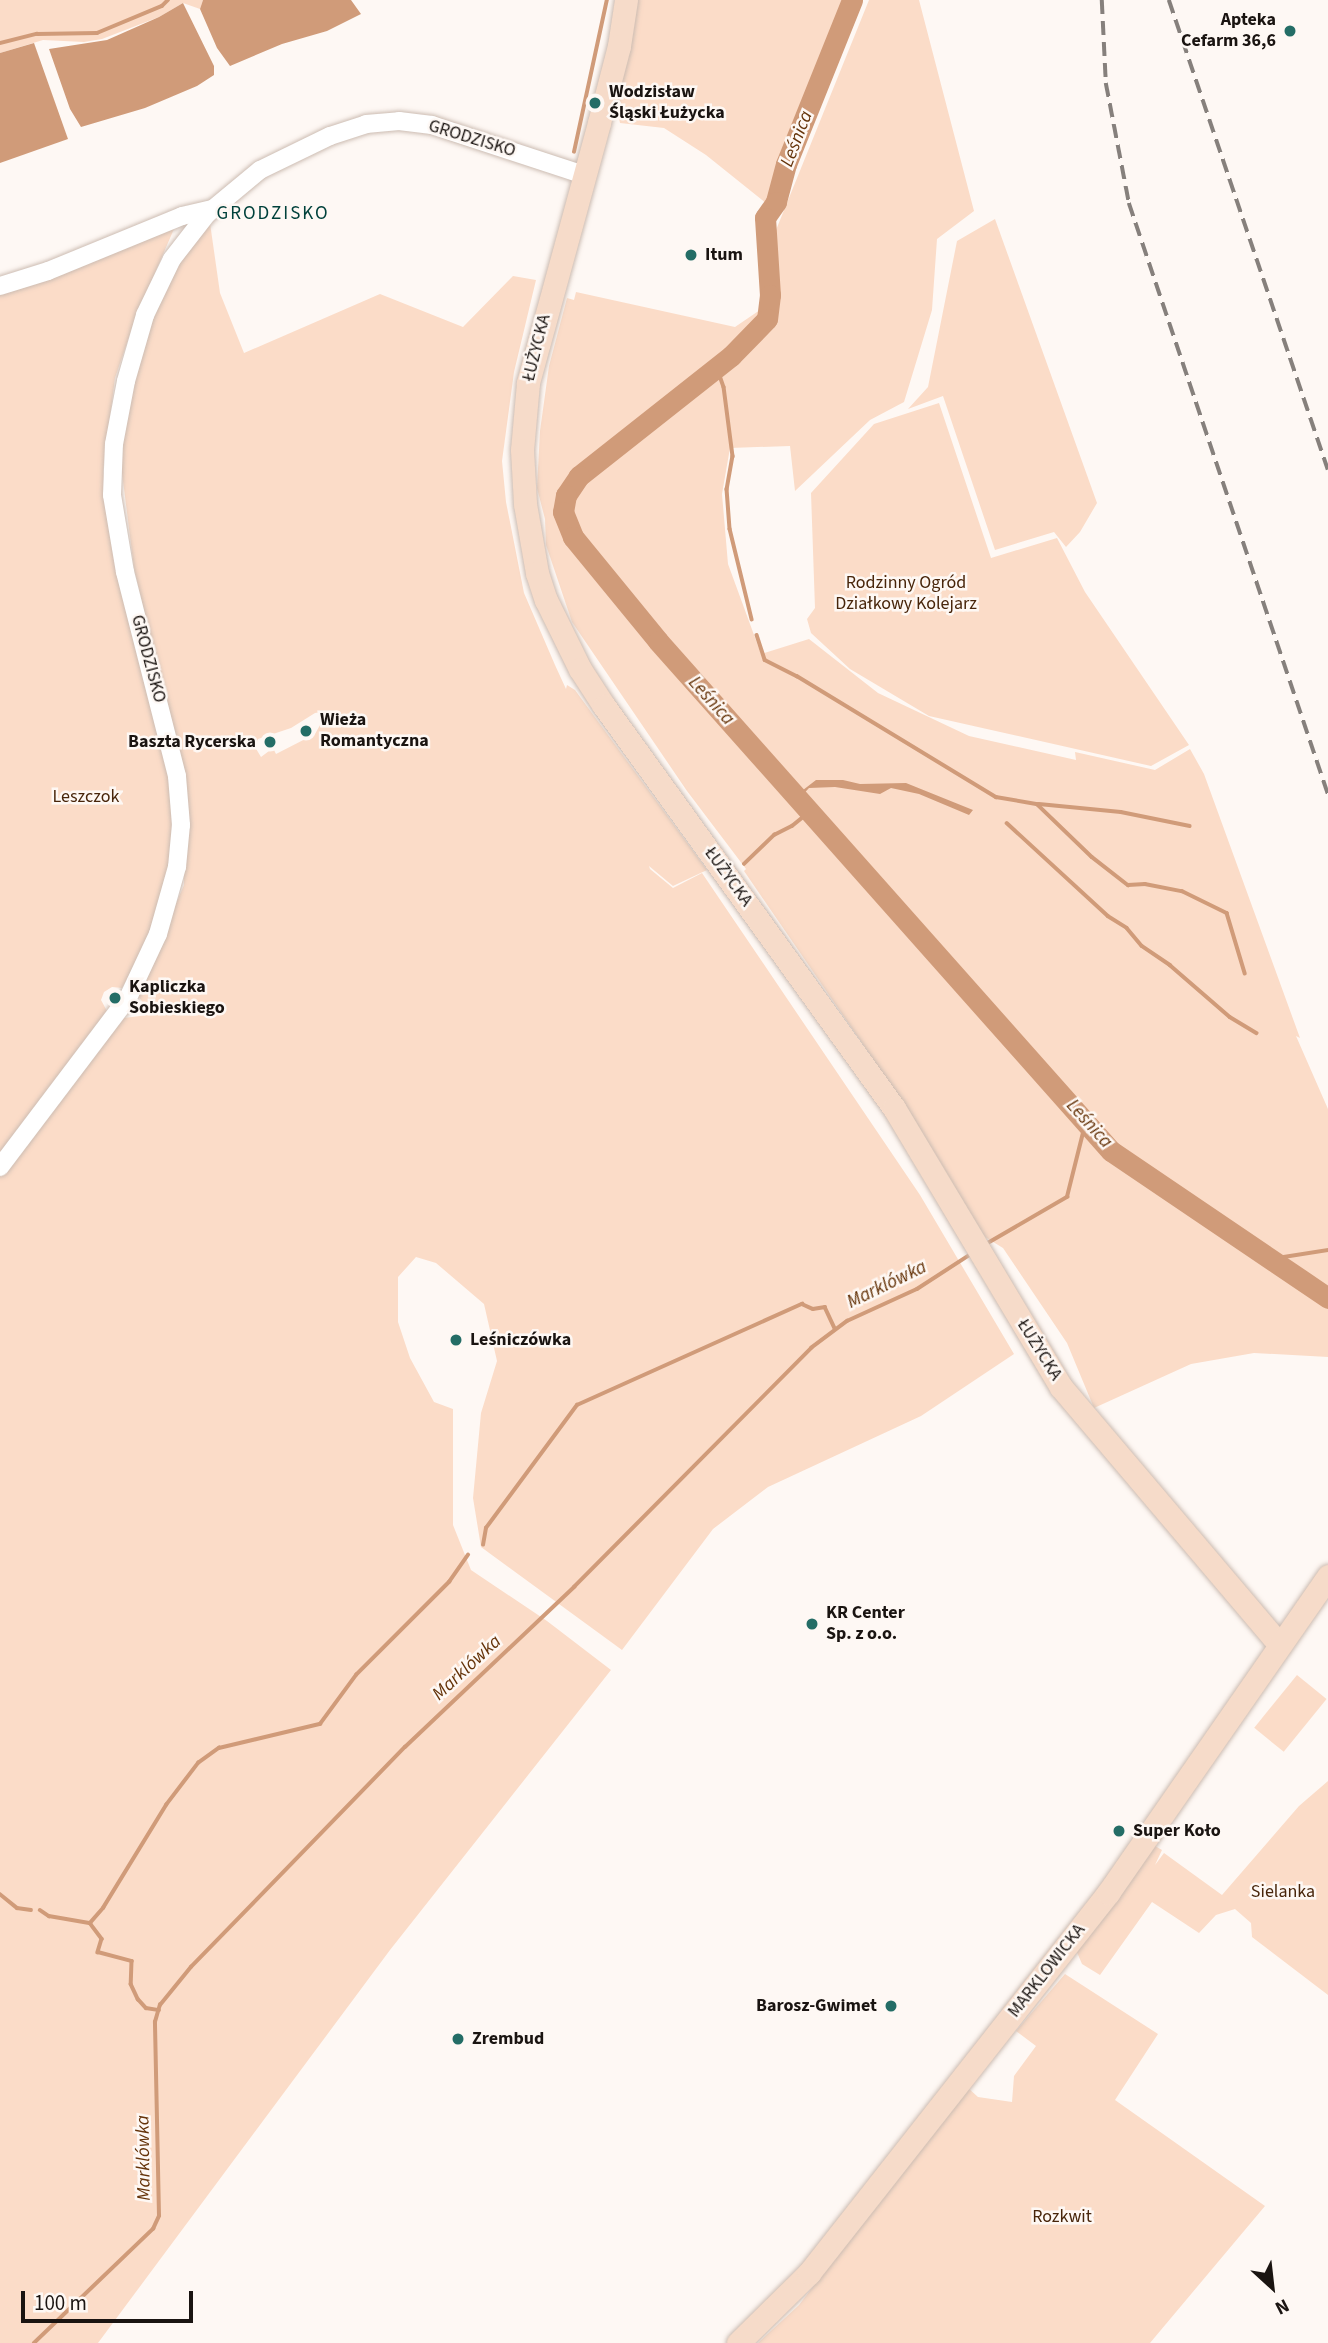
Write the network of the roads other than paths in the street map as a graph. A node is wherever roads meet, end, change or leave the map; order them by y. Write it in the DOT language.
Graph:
graph roads {
  1 [pos="626,0"];
  2 [pos="584,176"];
  3 [pos="213,208"];
  4 [pos="0,286"];
  5 [pos="0,1167"];
  6 [pos="1328,1576"];
  7 [pos="1280,1645"];
  8 [pos="738,2343"];
  1 -- 2 [label="main road, ŁUŻYCKA"];
  2 -- 3 [label="street, GRODZISKO"];
  2 -- 7 [label="main road, ŁUŻYCKA"];
  3 -- 4 [label="street, GRODZISKO"];
  3 -- 5 [label="street, GRODZISKO"];
  6 -- 7 [label="main road, MARKLOWICKA"];
  7 -- 8 [label="main road, MARKLOWICKA"];
}
